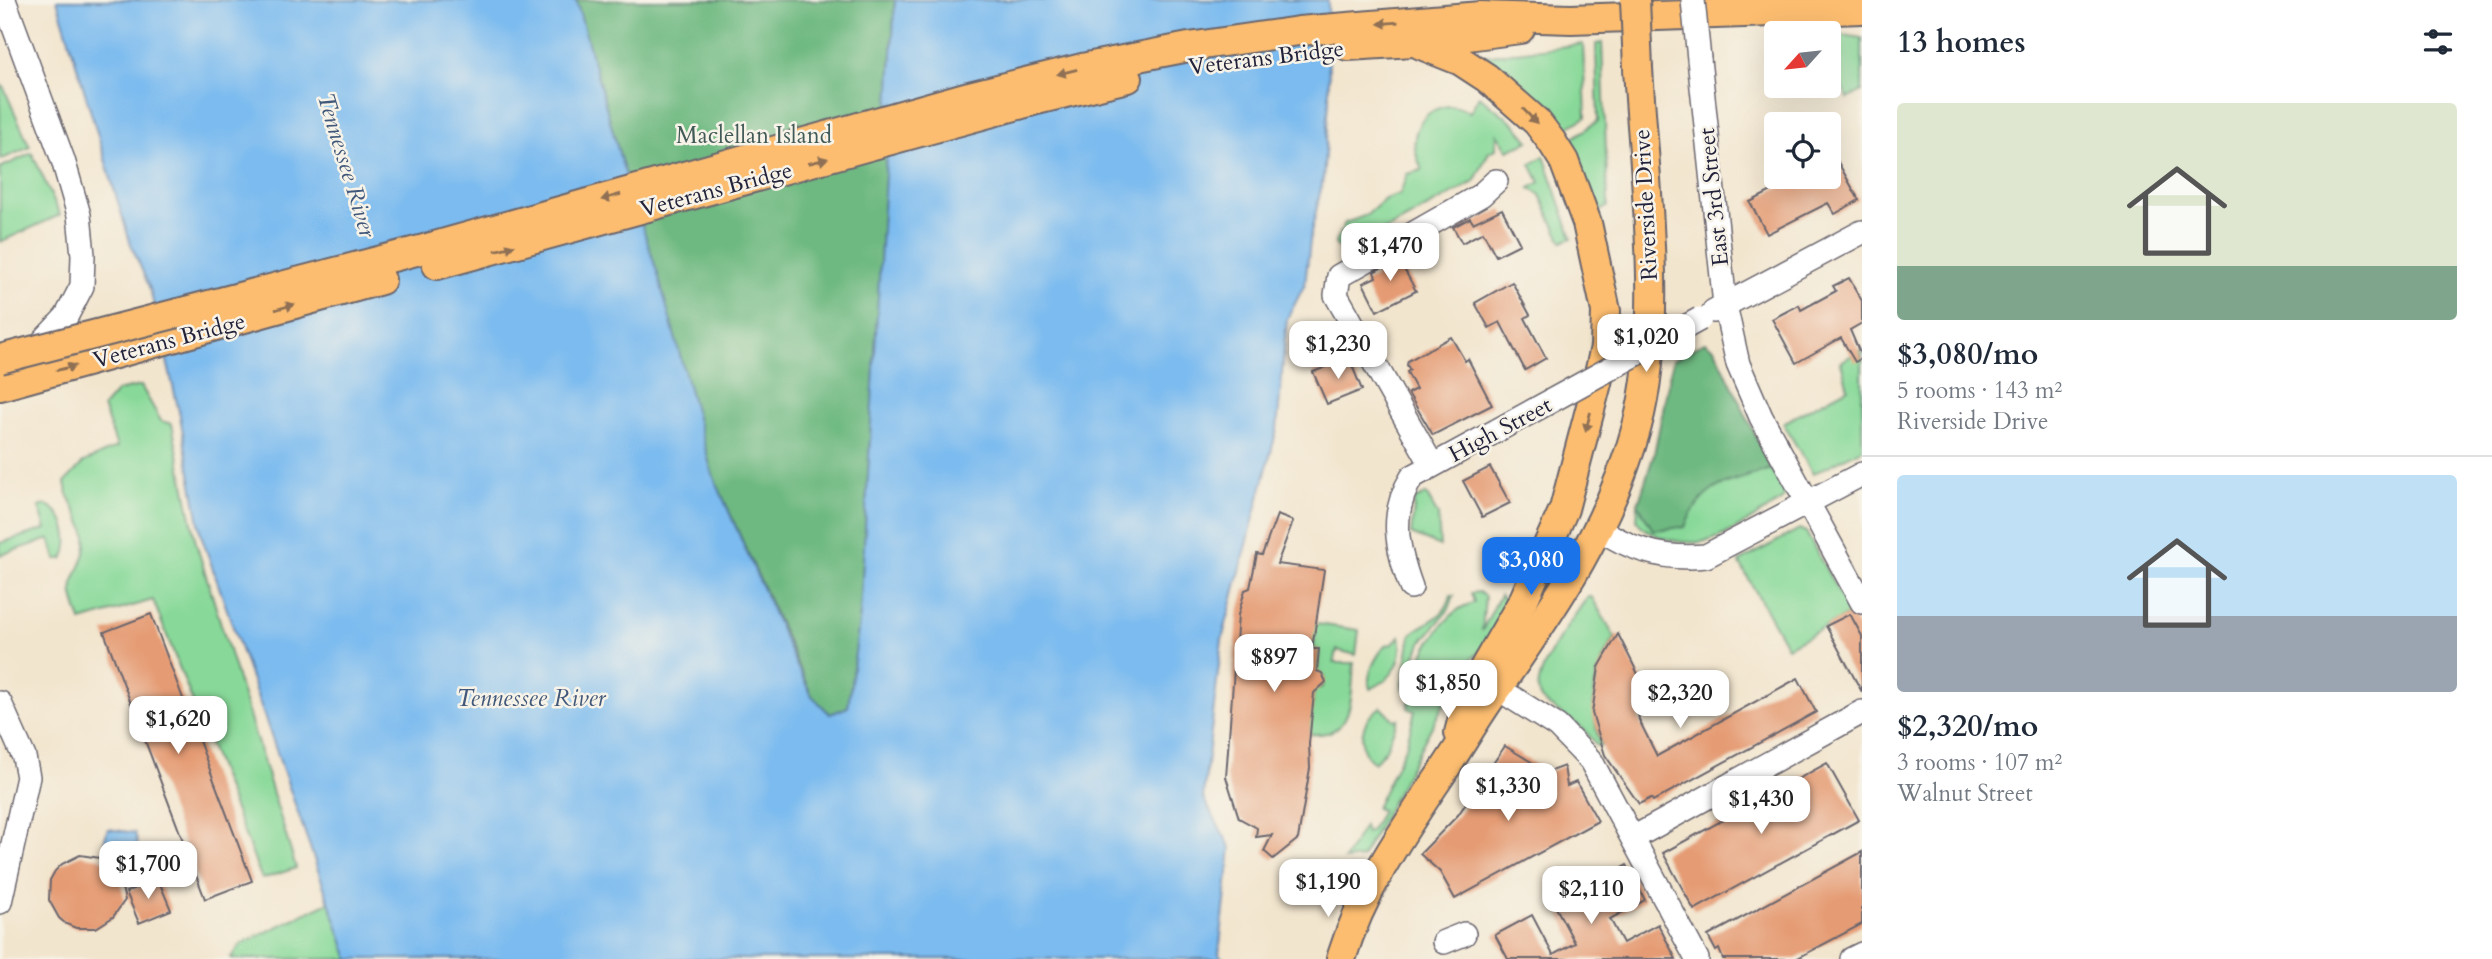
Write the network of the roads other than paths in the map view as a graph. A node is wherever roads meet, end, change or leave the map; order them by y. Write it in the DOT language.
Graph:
graph roads {
  1 [pos="4,0"];
  2 [pos="1635,0"];
  3 [pos="1693,0"];
  4 [pos="1804,6"];
  5 [pos="1862,9"];
  6 [pos="1481,26"];
  7 [pos="1412,42"];
  8 [pos="1496,181"];
  9 [pos="1862,232"];
  10 [pos="1725,305"];
  11 [pos="0,359"];
  12 [pos="0,374"];
  13 [pos="0,386"];
  14 [pos="1432,465"];
  15 [pos="1862,474"];
  16 [pos="1809,502"];
  17 [pos="1600,529"];
  18 [pos="1411,587"];
  19 [pos="1862,602"];
  20 [pos="1497,688"];
  21 [pos="0,703"];
  22 [pos="1862,712"];
  23 [pos="1453,757"];
  24 [pos="23,802"];
  25 [pos="0,811"];
  26 [pos="1633,838"];
  27 [pos="0,902"];
  28 [pos="1862,954"];
  29 [pos="1341,959"];
  30 [pos="1697,959"];
  31 [pos="1852,959"];
  1 -- 12 [label="street"];
  2 -- 17 [label="main road, Riverside Drive, bridge"];
  3 -- 10 [label="street, East 3rd Street, bridge"];
  4 -- 5 [label="main road"];
  4 -- 6 [label="main road"];
  6 -- 7 [label="main road, Veterans Bridge"];
  6 -- 11 [label="main road, Veterans Bridge, one-way, bridge"];
  13 -- 7 [label="main road, Veterans Bridge, one-way"];
  7 -- 23 [label="main road, one-way"];
  8 -- 14 [label="street"];
  9 -- 10 [label="street, High Street"];
  10 -- 14 [label="street, High Street, bridge"];
  10 -- 16 [label="street, East 3rd Street"];
  14 -- 18 [label="street, High Street"];
  15 -- 16 [label="street"];
  16 -- 17 [label="street"];
  16 -- 19 [label="street, East 3rd Street"];
  17 -- 20 [label="main road, Riverside Drive"];
  20 -- 23 [label="main road, Riverside Drive"];
  20 -- 26 [label="street"];
  21 -- 24 [label="street"];
  22 -- 26 [label="street"];
  23 -- 29 [label="main road, Riverside Drive"];
  24 -- 25 [label="street"];
  24 -- 27 [label="street"];
  26 -- 30 [label="street"];
  28 -- 31 [label="street"];
}
